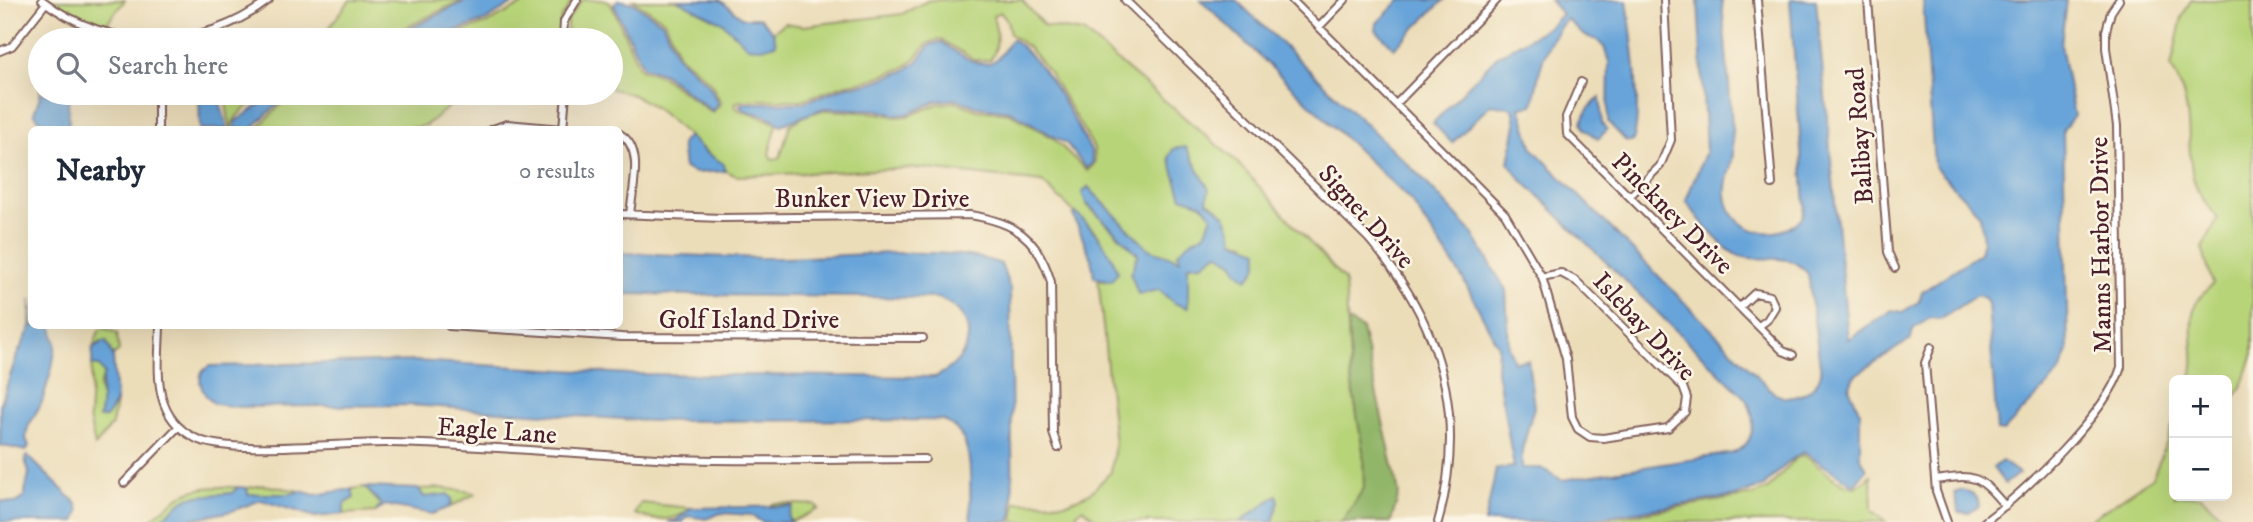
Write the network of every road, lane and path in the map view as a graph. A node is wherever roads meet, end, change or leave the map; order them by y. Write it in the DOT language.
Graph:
graph roads {
  1 [pos="269,0"];
  2 [pos="578,0"];
  3 [pos="1125,0"];
  4 [pos="1292,0"];
  5 [pos="1345,0"];
  6 [pos="1497,0"];
  7 [pos="1664,0"];
  8 [pos="1757,0"];
  9 [pos="1868,0"];
  10 [pos="2119,0"];
  11 [pos="44,2"];
  12 [pos="1319,27"];
  13 [pos="93,28"];
  14 [pos="219,28"];
  15 [pos="564,28"];
  16 [pos="0,51"];
  17 [pos="1581,82"];
  18 [pos="1397,103"];
  19 [pos="158,105"];
  20 [pos="565,105"];
  21 [pos="158,126"];
  22 [pos="501,126"];
  23 [pos="529,126"];
  24 [pos="563,126"];
  25 [pos="623,136"];
  26 [pos="1772,184"];
  27 [pos="1630,196"];
  28 [pos="623,214"];
  29 [pos="630,215"];
  30 [pos="1895,268"];
  31 [pos="1542,276"];
  32 [pos="1740,307"];
  33 [pos="1759,326"];
  34 [pos="160,329"];
  35 [pos="496,329"];
  36 [pos="923,338"];
  37 [pos="1931,347"];
  38 [pos="1793,355"];
  39 [pos="178,427"];
  40 [pos="1058,448"];
  41 [pos="925,459"];
  42 [pos="1935,480"];
  43 [pos="124,484"];
  44 [pos="2005,506"];
  45 [pos="1438,522"];
  46 [pos="1948,522"];
  47 [pos="1984,522"];
  1 -- 14 [label="street"];
  2 -- 15 [label="street"];
  3 -- 45 [label="street, Signet Drive"];
  4 -- 12 [label="street, Islebay Drive"];
  5 -- 12 [label="street"];
  6 -- 18 [label="street"];
  7 -- 27 [label="street"];
  8 -- 26 [label="street"];
  9 -- 30 [label="street, Balibay Road"];
  10 -- 44 [label="street, Manns Harbor Drive"];
  11 -- 13 [label="street"];
  11 -- 16 [label="street"];
  12 -- 18 [label="street, Islebay Drive"];
  17 -- 27 [label="street, Pinckney Drive"];
  18 -- 31 [label="street, Islebay Drive"];
  19 -- 21 [label="street"];
  20 -- 24 [label="street"];
  22 -- 23 [label="street"];
  25 -- 29 [label="street"];
  27 -- 32 [label="street, Pinckney Drive"];
  28 -- 29 [label="street, Bunker View Drive"];
  29 -- 40 [label="street, Bunker View Drive"];
  31 -- 31 [label="street, Islebay Drive"];
  32 -- 33 [label="street, Pinckney Drive"];
  32 -- 33 [label="street"];
  33 -- 38 [label="street, Pinckney Drive"];
  34 -- 39 [label="street"];
  35 -- 36 [label="street, Golf Island Drive"];
  37 -- 42 [label="street"];
  39 -- 41 [label="street, Eagle Lane"];
  39 -- 43 [label="street"];
  42 -- 44 [label="street"];
  42 -- 46 [label="street"];
  44 -- 47 [label="street, Manns Harbor Drive"];
}
